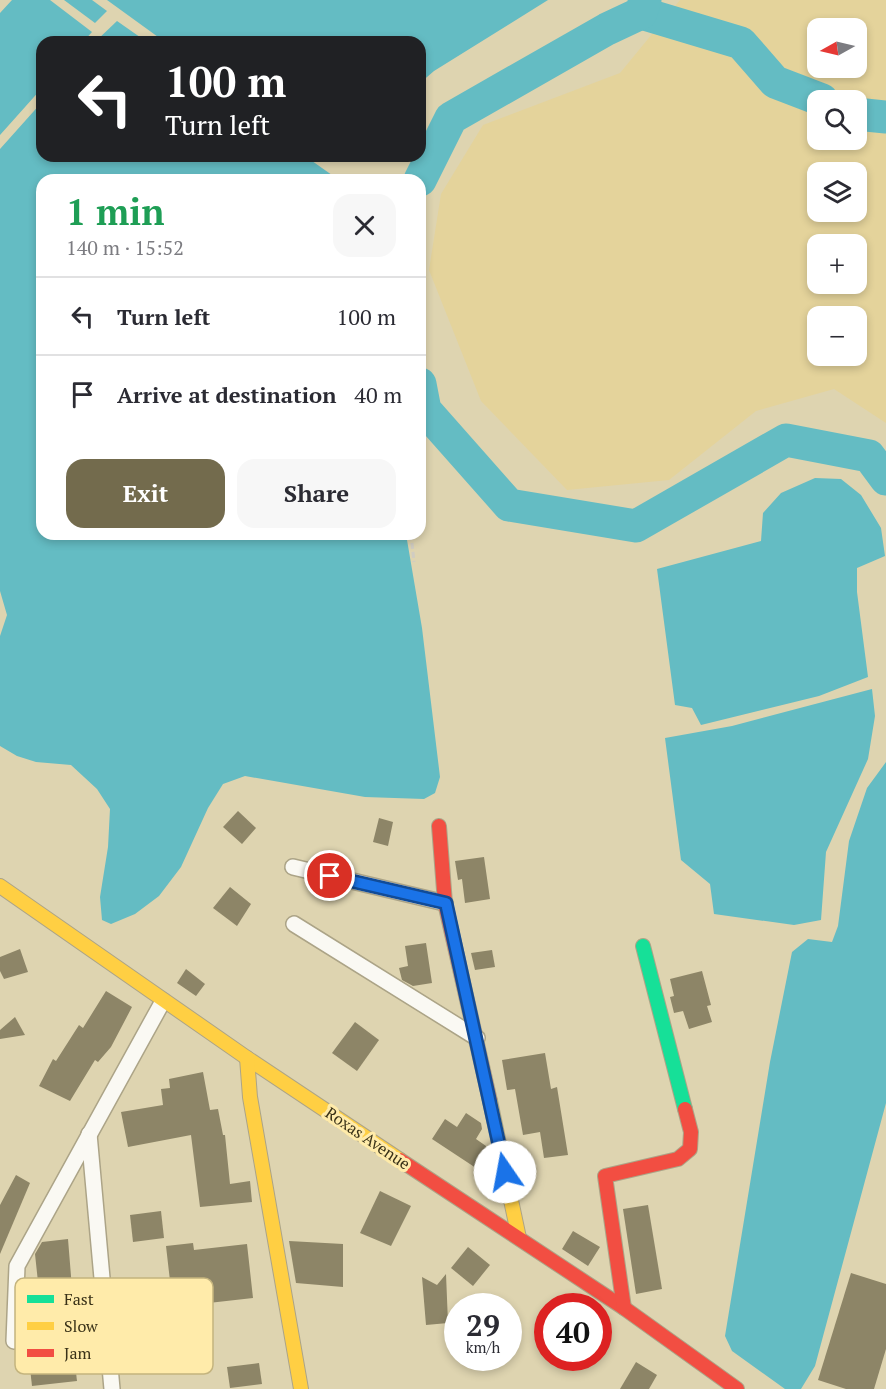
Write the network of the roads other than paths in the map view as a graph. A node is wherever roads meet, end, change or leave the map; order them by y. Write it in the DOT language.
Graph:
graph roads {
  1 [pos="439,826"];
  2 [pos="293,867"];
  3 [pos="0,886"];
  4 [pos="446,903"];
  5 [pos="294,924"];
  6 [pos="644,946"];
  7 [pos="163,1001"];
  8 [pos="477,1038"];
  9 [pos="247,1058"];
  10 [pos="90,1134"];
  11 [pos="519,1238"];
  12 [pos="17,1278"];
  13 [pos="102,1278"];
  14 [pos="624,1308"];
  15 [pos="15,1316"];
  16 [pos="14,1341"];
  17 [pos="111,1374"];
  18 [pos="112,1389"];
  19 [pos="301,1389"];
  20 [pos="737,1389"];
  1 -- 4 [label="street"];
  2 -- 4 [label="street"];
  3 -- 7 [label="street, Roxas Avenue"];
  4 -- 8 [label="street"];
  5 -- 8 [label="street"];
  6 -- 14 [label="street"];
  7 -- 9 [label="street, Roxas Avenue"];
  7 -- 10 [label="street"];
  8 -- 11 [label="street"];
  9 -- 11 [label="street, Roxas Avenue"];
  9 -- 19 [label="street"];
  10 -- 12 [label="street"];
  10 -- 13 [label="street"];
  11 -- 14 [label="street, Roxas Avenue"];
  14 -- 20 [label="street, Roxas Avenue"];
  15 -- 16 [label="street"];
  17 -- 18 [label="street"];
}
